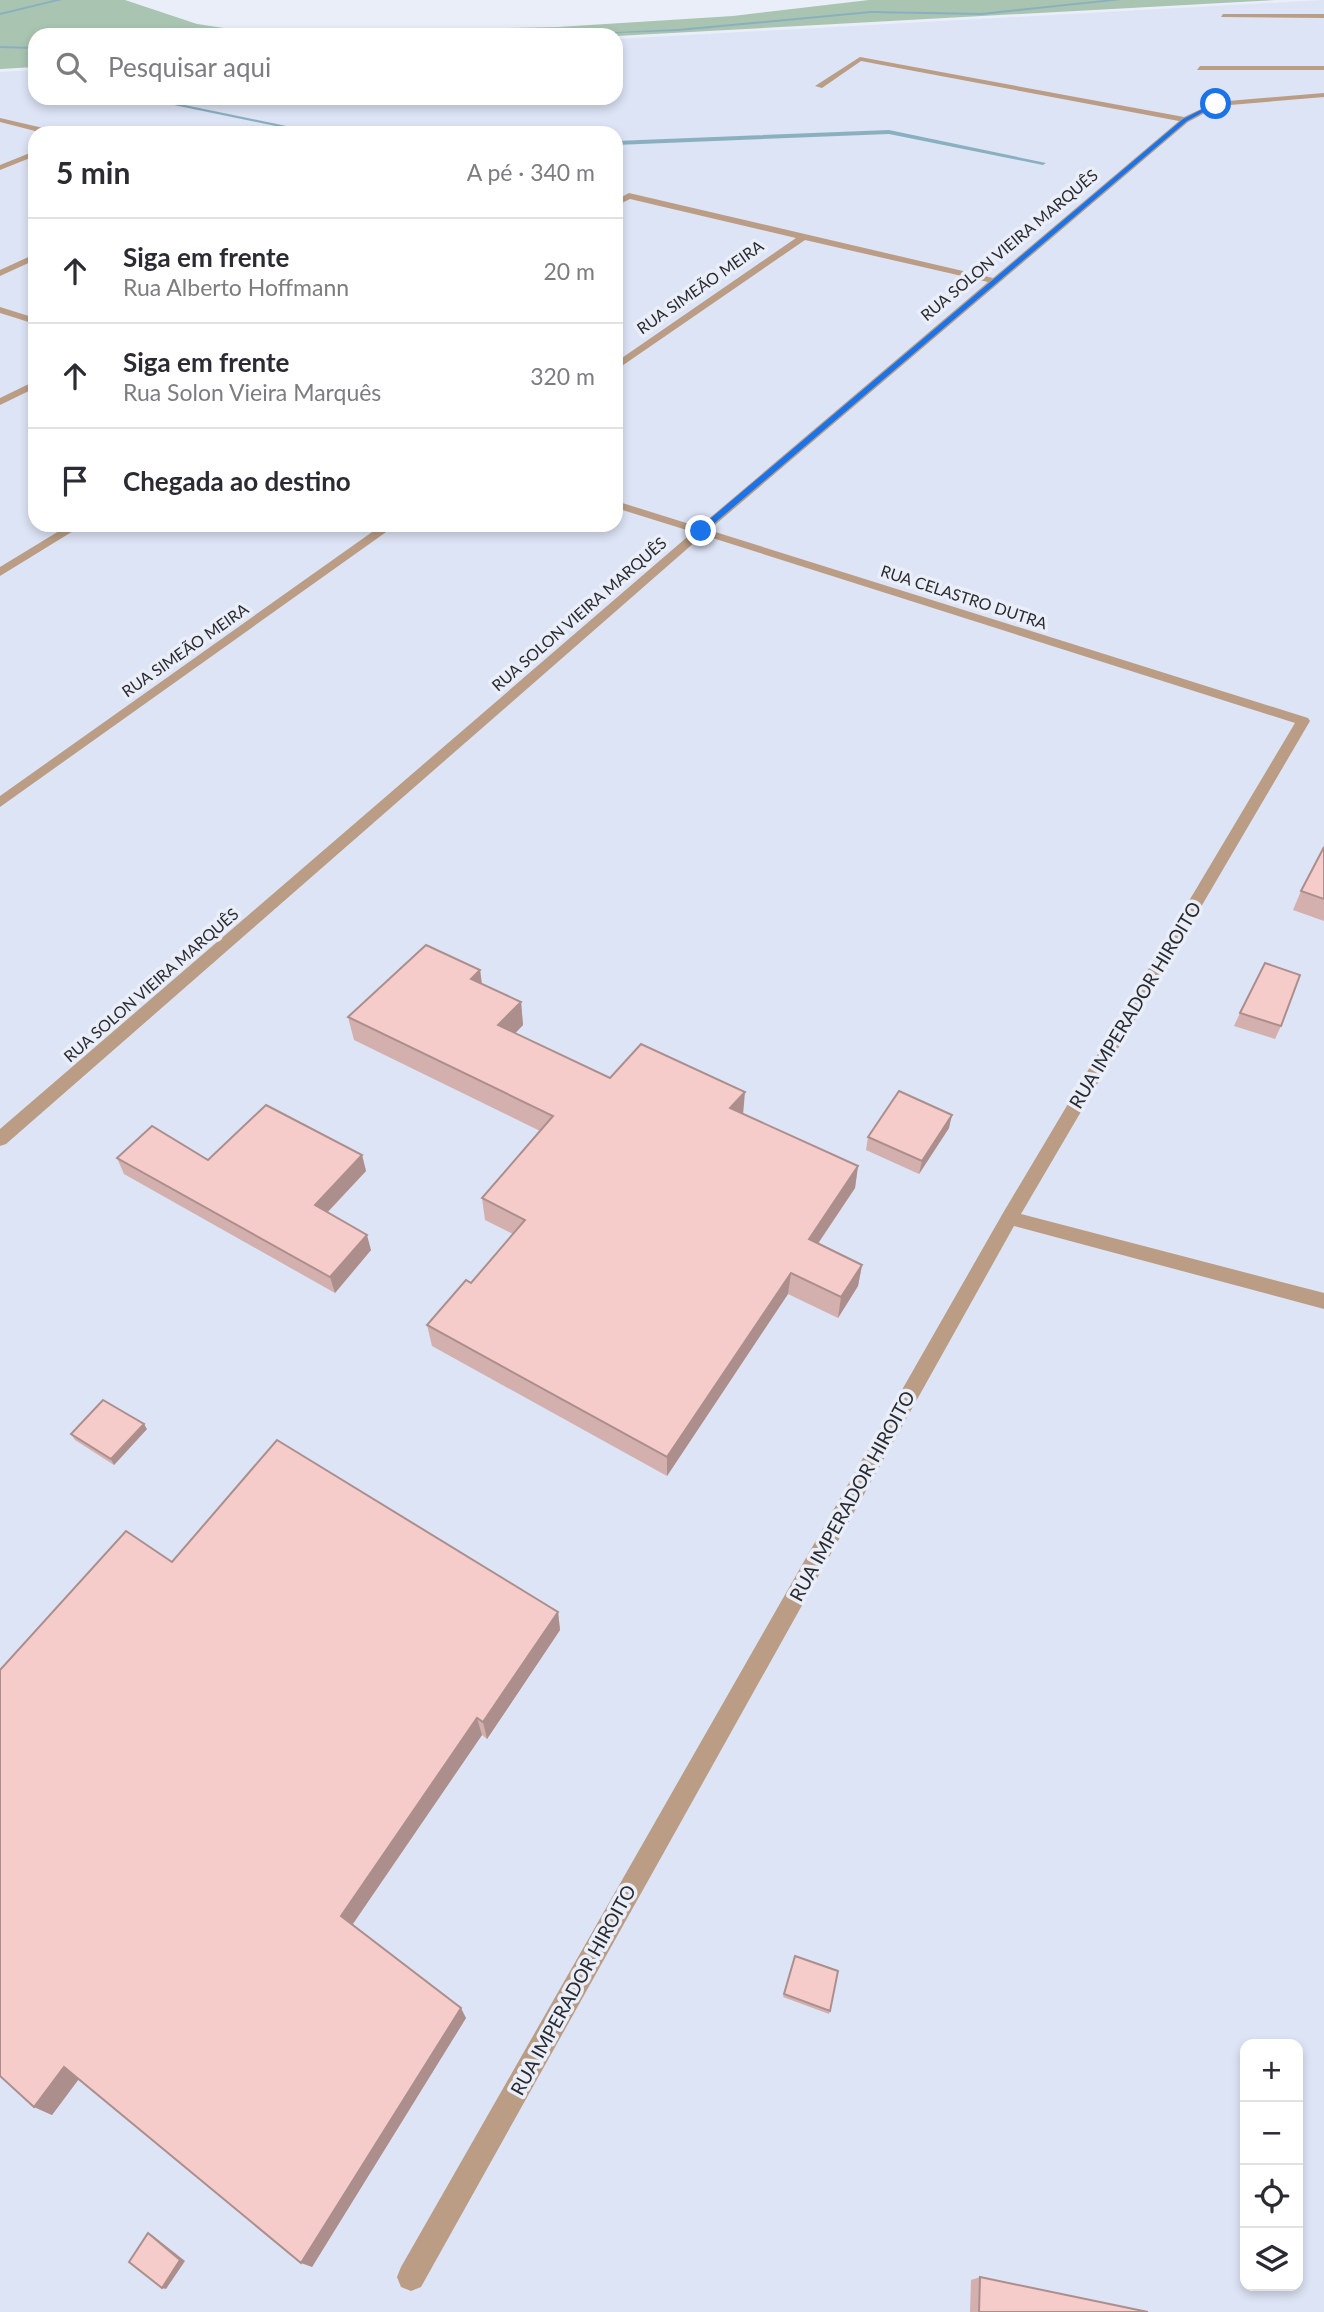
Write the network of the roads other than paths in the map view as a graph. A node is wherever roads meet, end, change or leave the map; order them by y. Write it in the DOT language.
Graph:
graph roads {
  1 [pos="1223,16"];
  2 [pos="1324,16"];
  3 [pos="1200,68"];
  4 [pos="1324,68"];
  5 [pos="819,86"];
  6 [pos="1324,95"];
  7 [pos="0,120"];
  8 [pos="1185,120"];
  9 [pos="28,127"];
  10 [pos="28,156"];
  11 [pos="0,168"];
  12 [pos="623,199"];
  13 [pos="804,236"];
  14 [pos="28,260"];
  15 [pos="0,273"];
  16 [pos="994,281"];
  17 [pos="0,310"];
  18 [pos="28,319"];
  19 [pos="623,362"];
  20 [pos="28,388"];
  21 [pos="0,402"];
  22 [pos="623,506"];
  23 [pos="701,531"];
  24 [pos="66,532"];
  25 [pos="380,532"];
  26 [pos="0,572"];
  27 [pos="1303,721"];
  28 [pos="0,803"];
  29 [pos="0,1139"];
  30 [pos="1009,1218"];
  31 [pos="1324,1301"];
  32 [pos="411,2277"];
  1 -- 2 [label="street"];
  3 -- 4 [label="street"];
  5 -- 8 [label="street"];
  6 -- 8 [label="street, RUA SOLON VIEIRA MARQUÊS"];
  7 -- 9 [label="street"];
  8 -- 16 [label="street, RUA SOLON VIEIRA MARQUÊS"];
  10 -- 11 [label="street"];
  12 -- 13 [label="street"];
  13 -- 16 [label="street"];
  13 -- 19 [label="street, RUA SIMEÃO MEIRA"];
  14 -- 15 [label="street"];
  16 -- 23 [label="street, RUA SOLON VIEIRA MARQUÊS"];
  17 -- 18 [label="street"];
  20 -- 21 [label="street"];
  22 -- 23 [label="street, RUA CELASTRO DUTRA"];
  23 -- 27 [label="street, RUA CELASTRO DUTRA"];
  23 -- 29 [label="street, RUA SOLON VIEIRA MARQUÊS"];
  24 -- 26 [label="street"];
  25 -- 28 [label="street, RUA SIMEÃO MEIRA"];
  27 -- 30 [label="street, RUA IMPERADOR HIROITO"];
  30 -- 31 [label="street"];
  30 -- 32 [label="street, RUA IMPERADOR HIROITO"];
}
